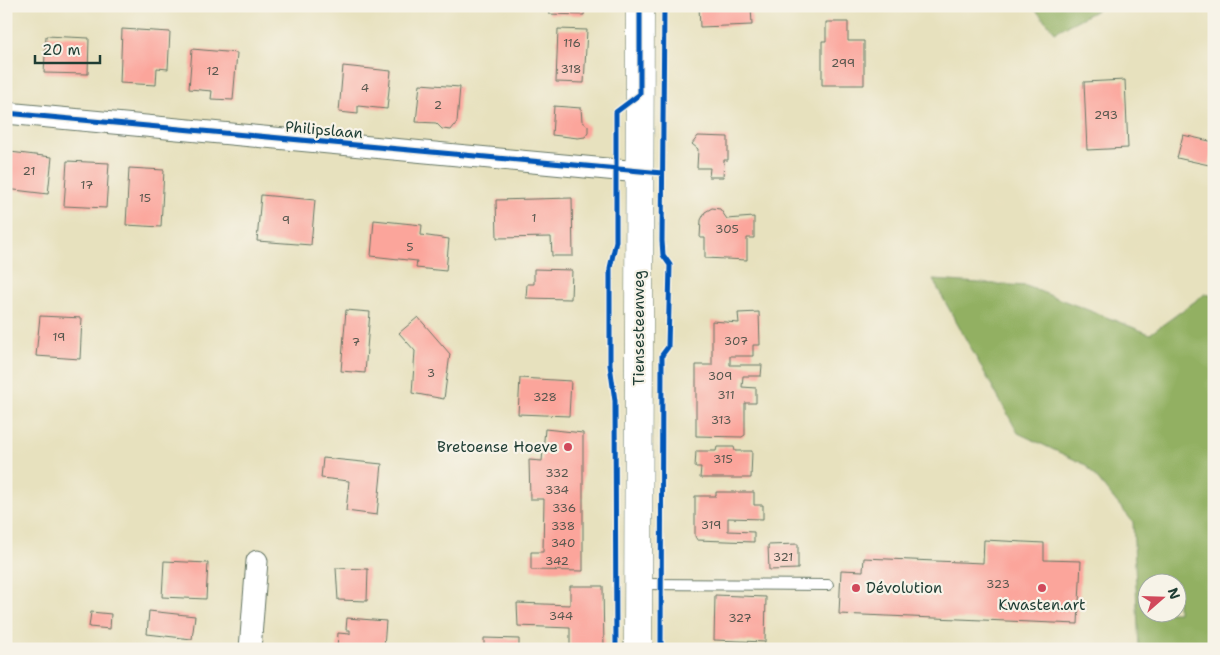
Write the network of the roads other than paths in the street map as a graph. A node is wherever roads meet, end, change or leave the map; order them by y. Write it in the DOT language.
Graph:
graph roads {
  1 [pos="640,6"];
  2 [pos="6,113"];
  3 [pos="639,172"];
  4 [pos="257,561"];
  5 [pos="638,584"];
  6 [pos="828,585"];
  7 [pos="250,649"];
  8 [pos="638,649"];
  1 -- 3 [label="main road, Tiensesteenweg"];
  2 -- 3 [label="street, Philipslaan"];
  3 -- 5 [label="main road, Tiensesteenweg"];
  4 -- 7 [label="street"];
  5 -- 6 [label="lane"];
  5 -- 8 [label="main road, Tiensesteenweg"];
}
